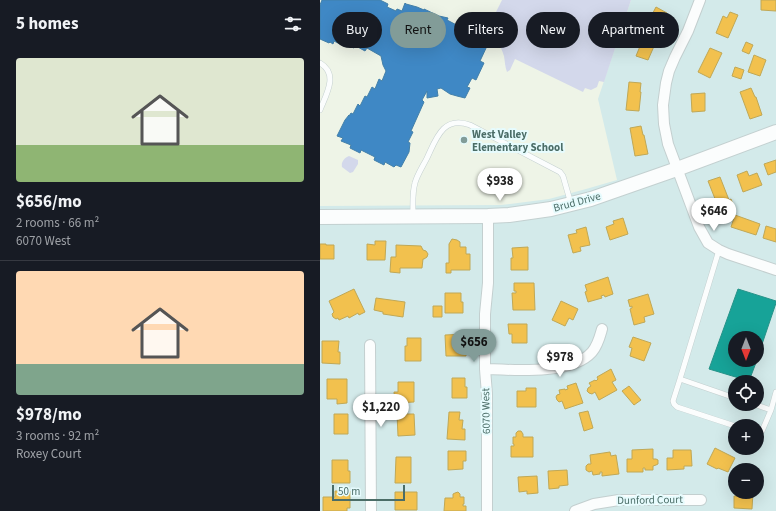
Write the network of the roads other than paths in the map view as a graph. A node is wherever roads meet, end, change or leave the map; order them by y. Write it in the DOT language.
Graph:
graph roads {
  1 [pos="700,0"];
  2 [pos="320,63"];
  3 [pos="320,110"];
  4 [pos="776,132"];
  5 [pos="677,169"];
  6 [pos="571,205"];
  7 [pos="488,216"];
  8 [pos="320,217"];
  9 [pos="413,217"];
  10 [pos="719,250"];
  11 [pos="776,270"];
  12 [pos="602,329"];
  13 [pos="370,345"];
  14 [pos="485,369"];
  15 [pos="680,379"];
  16 [pos="776,392"];
  17 [pos="728,396"];
  18 [pos="764,408"];
  19 [pos="771,410"];
  20 [pos="728,423"];
  21 [pos="764,426"];
  22 [pos="701,500"];
  23 [pos="371,511"];
  24 [pos="487,511"];
  25 [pos="575,511"];
  1 -- 5 [label="street"];
  2 -- 3 [label="lane"];
  4 -- 5 [label="main road, Brud Drive"];
  5 -- 6 [label="main road, Brud Drive"];
  5 -- 10 [label="street"];
  6 -- 7 [label="main road, Brud Drive"];
  6 -- 9 [label="lane"];
  7 -- 9 [label="main road, Brud Drive"];
  7 -- 14 [label="street, 6070 West"];
  8 -- 9 [label="main road, Brud Drive"];
  10 -- 11 [label="street"];
  10 -- 15 [label="lane"];
  12 -- 14 [label="street"];
  13 -- 23 [label="street"];
  14 -- 24 [label="street, 6070 West"];
  15 -- 17 [label="lane"];
  15 -- 20 [label="lane"];
  16 -- 19 [label="lane"];
  18 -- 19 [label="lane"];
  19 -- 21 [label="lane"];
  22 -- 25 [label="street, Dunford Court"];
}
